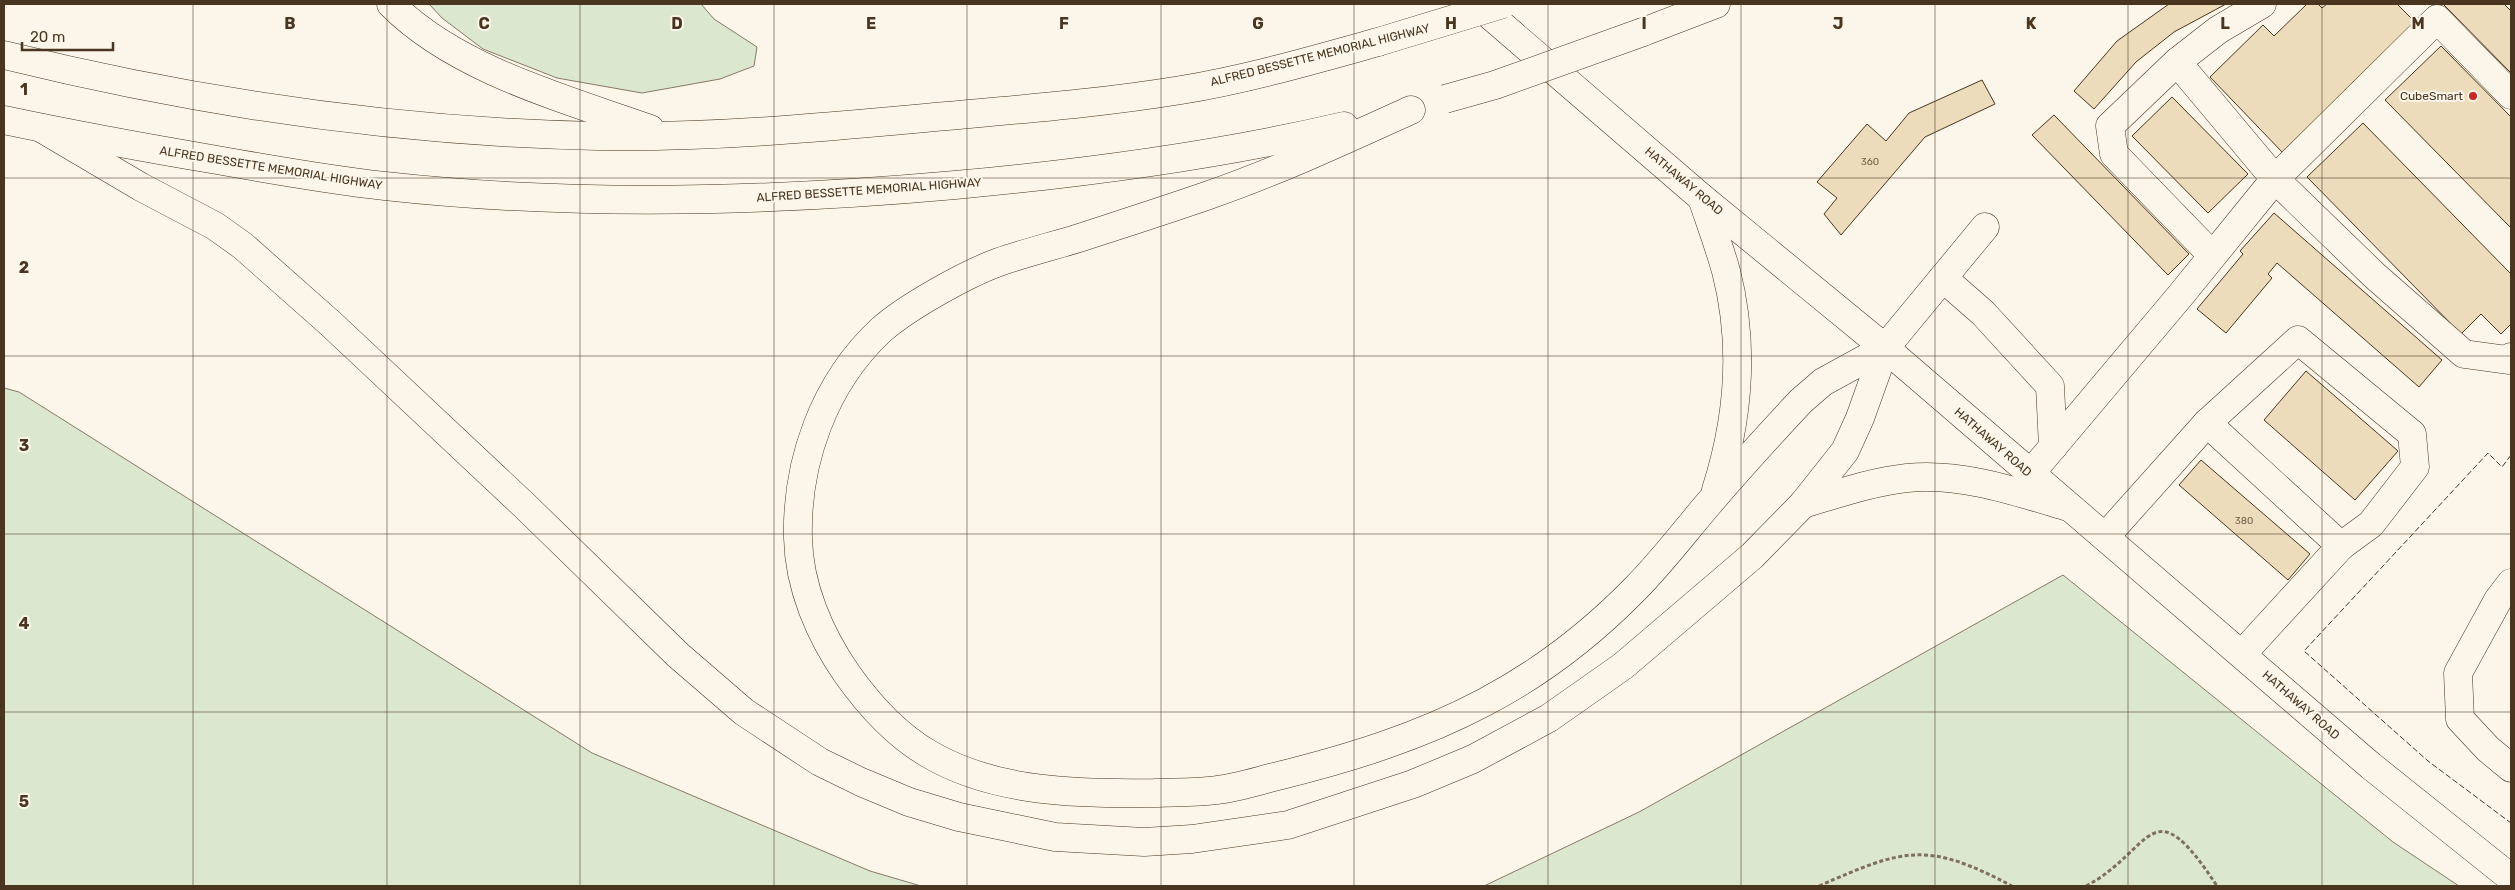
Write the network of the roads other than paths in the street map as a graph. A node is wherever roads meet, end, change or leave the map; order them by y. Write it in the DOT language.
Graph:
graph roads {
  1 [pos="392,4"];
  2 [pos="1476,4"];
  3 [pos="1503,4"];
  4 [pos="1716,4"];
  5 [pos="2262,4"];
  6 [pos="2429,11"];
  7 [pos="4,55"];
  8 [pos="2177,62"];
  9 [pos="2511,95"];
  10 [pos="1411,110"];
  11 [pos="4,120"];
  12 [pos="41,128"];
  13 [pos="670,136"];
  14 [pos="2275,179"];
  15 [pos="1702,198"];
  16 [pos="1985,227"];
  17 [pos="2212,255"];
  18 [pos="1943,278"];
  19 [pos="1884,348"];
  20 [pos="2511,357"];
  21 [pos="2206,423"];
  22 [pos="2053,447"];
  23 [pos="2030,474"];
  24 [pos="1713,499"];
  25 [pos="1803,504"];
  26 [pos="2068,507"];
  27 [pos="2105,537"];
  28 [pos="2341,546"];
  29 [pos="2511,583"];
  30 [pos="2242,654"];
  31 [pos="2511,768"];
  32 [pos="2511,878"];
  1 -- 13 [label="main road"];
  2 -- 15 [label="main road, HATHAWAY ROAD"];
  3 -- 13 [label="main road, ALFRED BESSETTE MEMORIAL HIGHWAY, bridge"];
  4 -- 10 [label="main road, ALFRED BESSETTE MEMORIAL HIGHWAY, bridge"];
  5 -- 8 [label="main road"];
  6 -- 9 [label="main road"];
  6 -- 14 [label="main road"];
  7 -- 13 [label="main road, ALFRED BESSETTE MEMORIAL HIGHWAY"];
  8 -- 14 [label="main road"];
  8 -- 17 [label="main road"];
  10 -- 12 [label="main road, ALFRED BESSETTE MEMORIAL HIGHWAY"];
  10 -- 24 [label="main road"];
  11 -- 12 [label="main road, ALFRED BESSETTE MEMORIAL HIGHWAY"];
  12 -- 25 [label="main road"];
  14 -- 17 [label="main road"];
  14 -- 20 [label="main road"];
  15 -- 19 [label="main road, HATHAWAY ROAD"];
  15 -- 24 [label="main road"];
  16 -- 18 [label="main road"];
  17 -- 22 [label="main road"];
  18 -- 19 [label="main road"];
  18 -- 22 [label="main road"];
  19 -- 23 [label="main road, HATHAWAY ROAD"];
  19 -- 24 [label="main road"];
  19 -- 25 [label="main road"];
  21 -- 27 [label="main road"];
  21 -- 28 [label="main road"];
  21 -- 28 [label="main road"];
  22 -- 23 [label="main road"];
  23 -- 26 [label="main road, HATHAWAY ROAD"];
  25 -- 26 [label="main road"];
  26 -- 27 [label="main road, HATHAWAY ROAD"];
  27 -- 30 [label="main road, HATHAWAY ROAD"];
  28 -- 30 [label="main road"];
  29 -- 31 [label="main road"];
  30 -- 32 [label="main road, HATHAWAY ROAD"];
}
